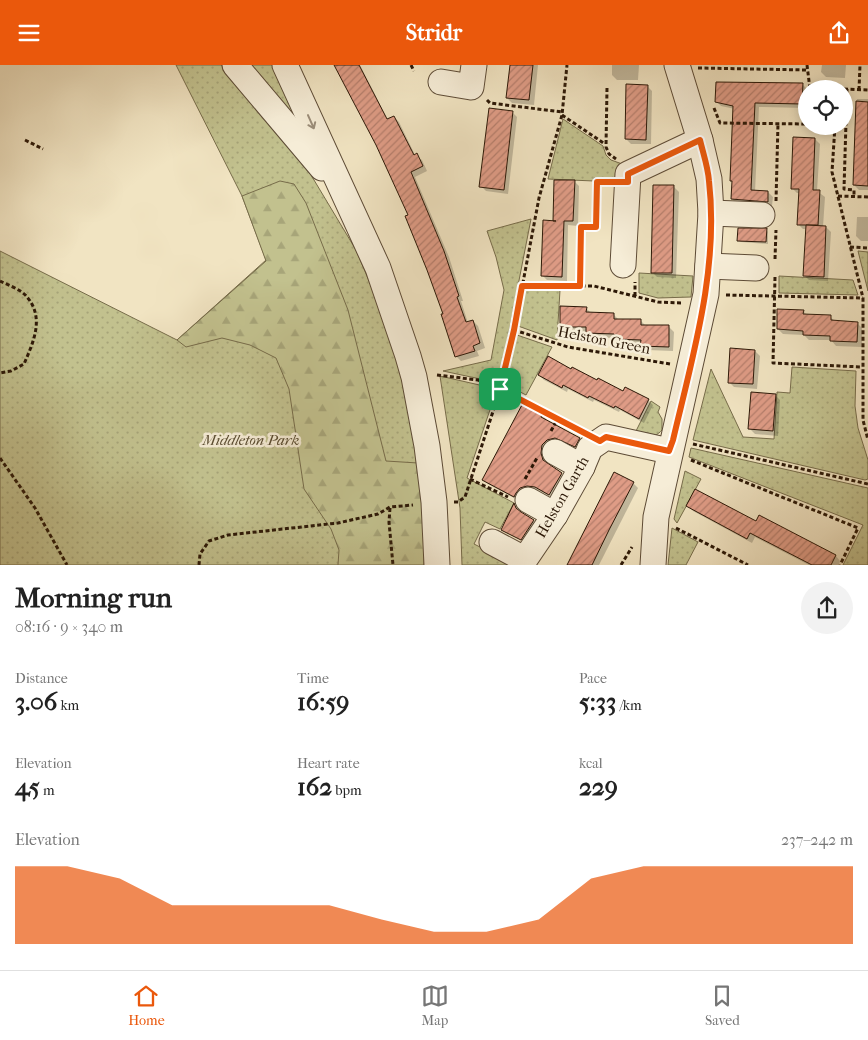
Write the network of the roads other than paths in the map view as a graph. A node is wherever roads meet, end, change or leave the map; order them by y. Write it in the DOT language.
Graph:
graph roads {
  1 [pos="235,65"];
  2 [pos="285,65"];
  3 [pos="679,66"];
  4 [pos="472,76"];
  5 [pos="441,82"];
  6 [pos="700,140"];
  7 [pos="341,190"];
  8 [pos="711,213"];
  9 [pos="771,218"];
  10 [pos="623,265"];
  11 [pos="708,266"];
  12 [pos="769,271"];
  13 [pos="671,445"];
  14 [pos="555,452"];
  15 [pos="582,467"];
  16 [pos="528,500"];
  17 [pos="555,515"];
  18 [pos="492,542"];
  19 [pos="523,562"];
  20 [pos="437,565"];
  21 [pos="653,565"];
  1 -- 7 [label="street"];
  2 -- 7 [label="street, one-way"];
  3 -- 6 [label="street"];
  4 -- 5 [label="street"];
  6 -- 8 [label="street"];
  6 -- 10 [label="street"];
  7 -- 20 [label="street"];
  8 -- 9 [label="street"];
  8 -- 11 [label="street"];
  11 -- 12 [label="street"];
  11 -- 13 [label="street"];
  13 -- 15 [label="street, Helston Garth"];
  13 -- 21 [label="street"];
  14 -- 15 [label="street"];
  15 -- 17 [label="street, Helston Garth"];
  16 -- 17 [label="street"];
  17 -- 19 [label="street, Helston Garth"];
  18 -- 19 [label="street"];
}
